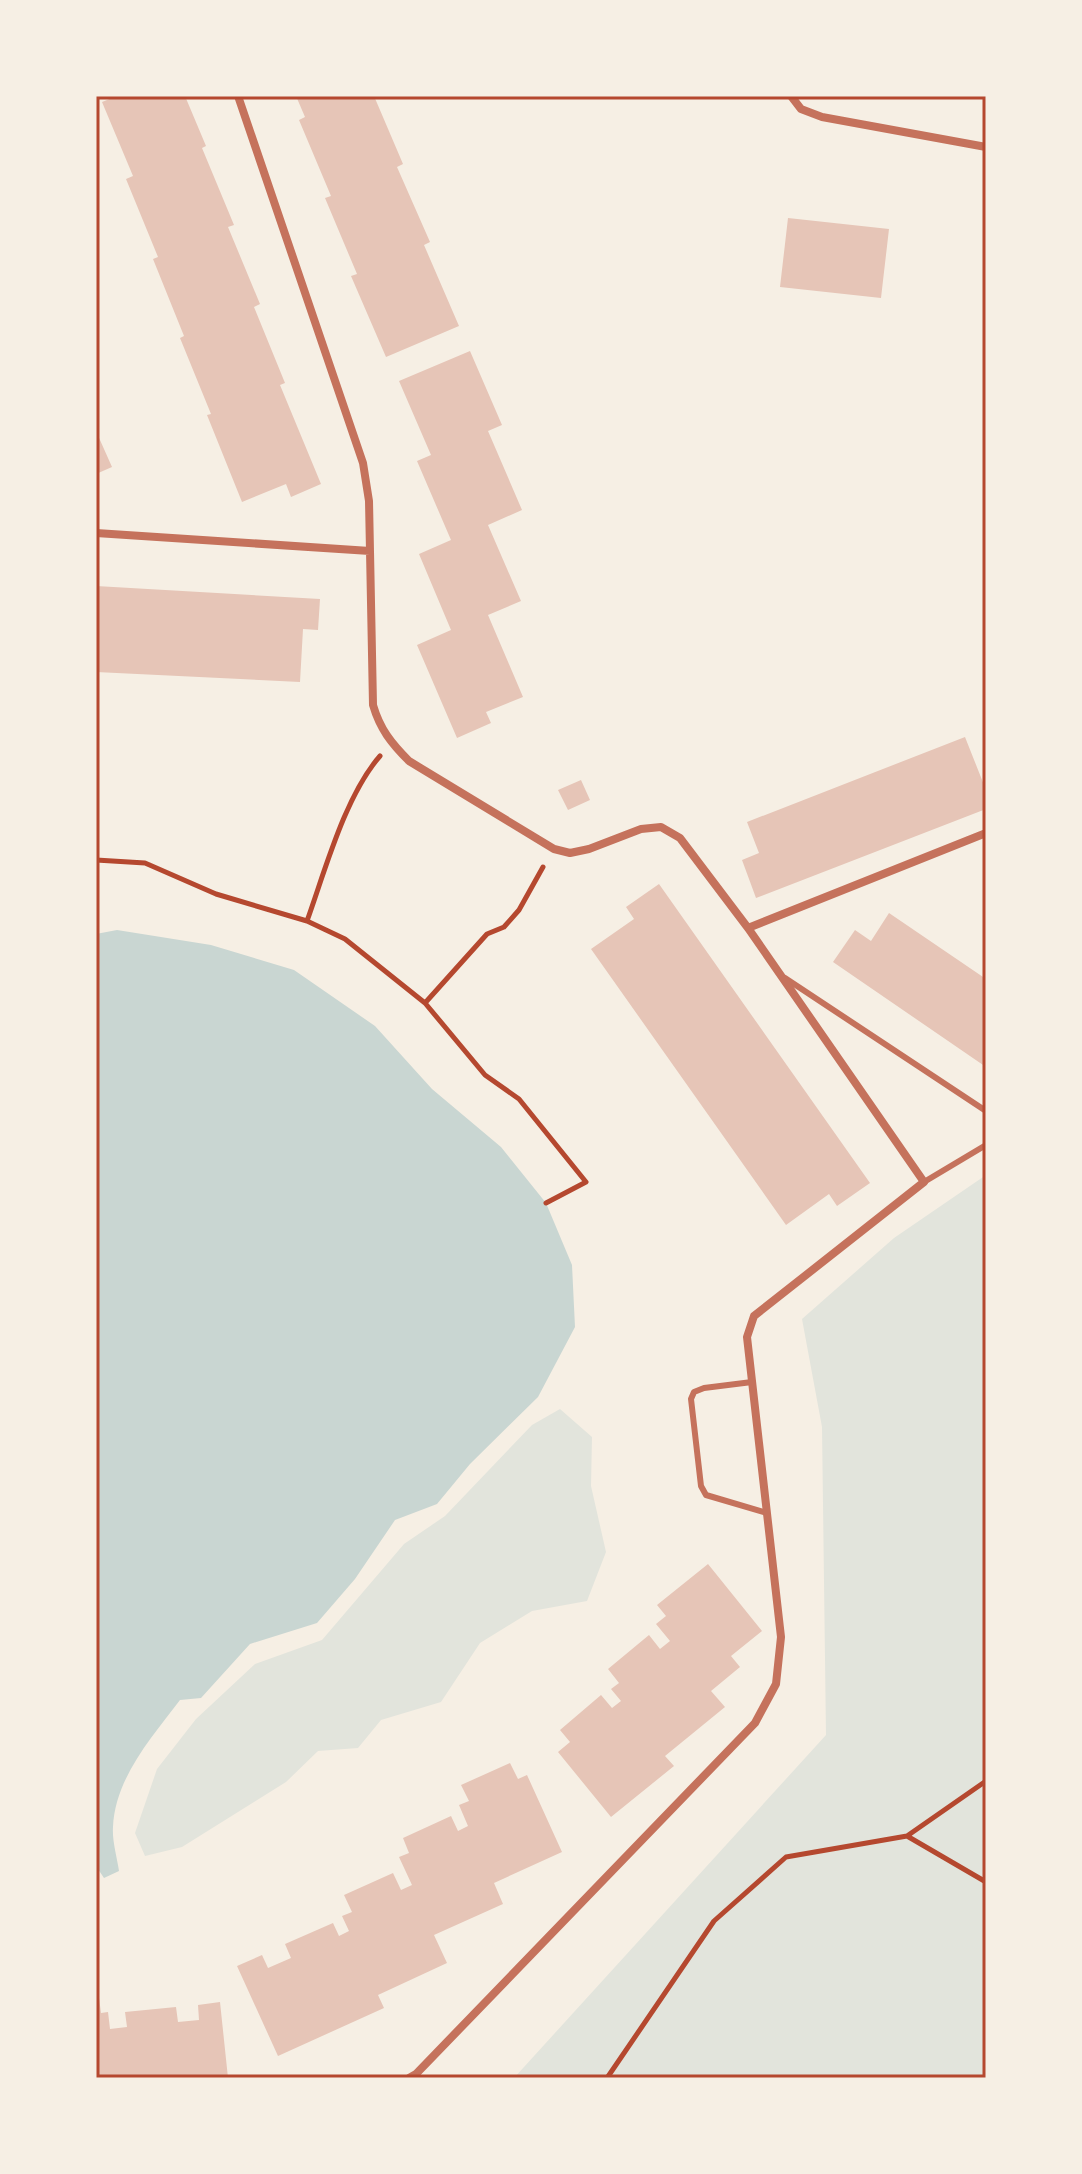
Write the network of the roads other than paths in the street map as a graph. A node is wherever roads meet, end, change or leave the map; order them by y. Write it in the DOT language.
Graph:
graph roads {
  1 [pos="238,96"];
  2 [pos="791,96"];
  3 [pos="986,147"];
  4 [pos="96,533"];
  5 [pos="370,551"];
  6 [pos="986,833"];
  7 [pos="748,928"];
  8 [pos="781,975"];
  9 [pos="986,1111"];
  10 [pos="986,1145"];
  11 [pos="924,1182"];
  12 [pos="752,1382"];
  13 [pos="767,1513"];
  14 [pos="409,2078"];
  1 -- 5 [label="street"];
  2 -- 3 [label="street"];
  4 -- 5 [label="street"];
  5 -- 7 [label="street"];
  6 -- 7 [label="street"];
  7 -- 8 [label="street"];
  8 -- 9 [label="lane"];
  8 -- 11 [label="street"];
  10 -- 11 [label="lane"];
  11 -- 12 [label="street"];
  12 -- 13 [label="street"];
  12 -- 13 [label="lane"];
  13 -- 14 [label="street"];
}
